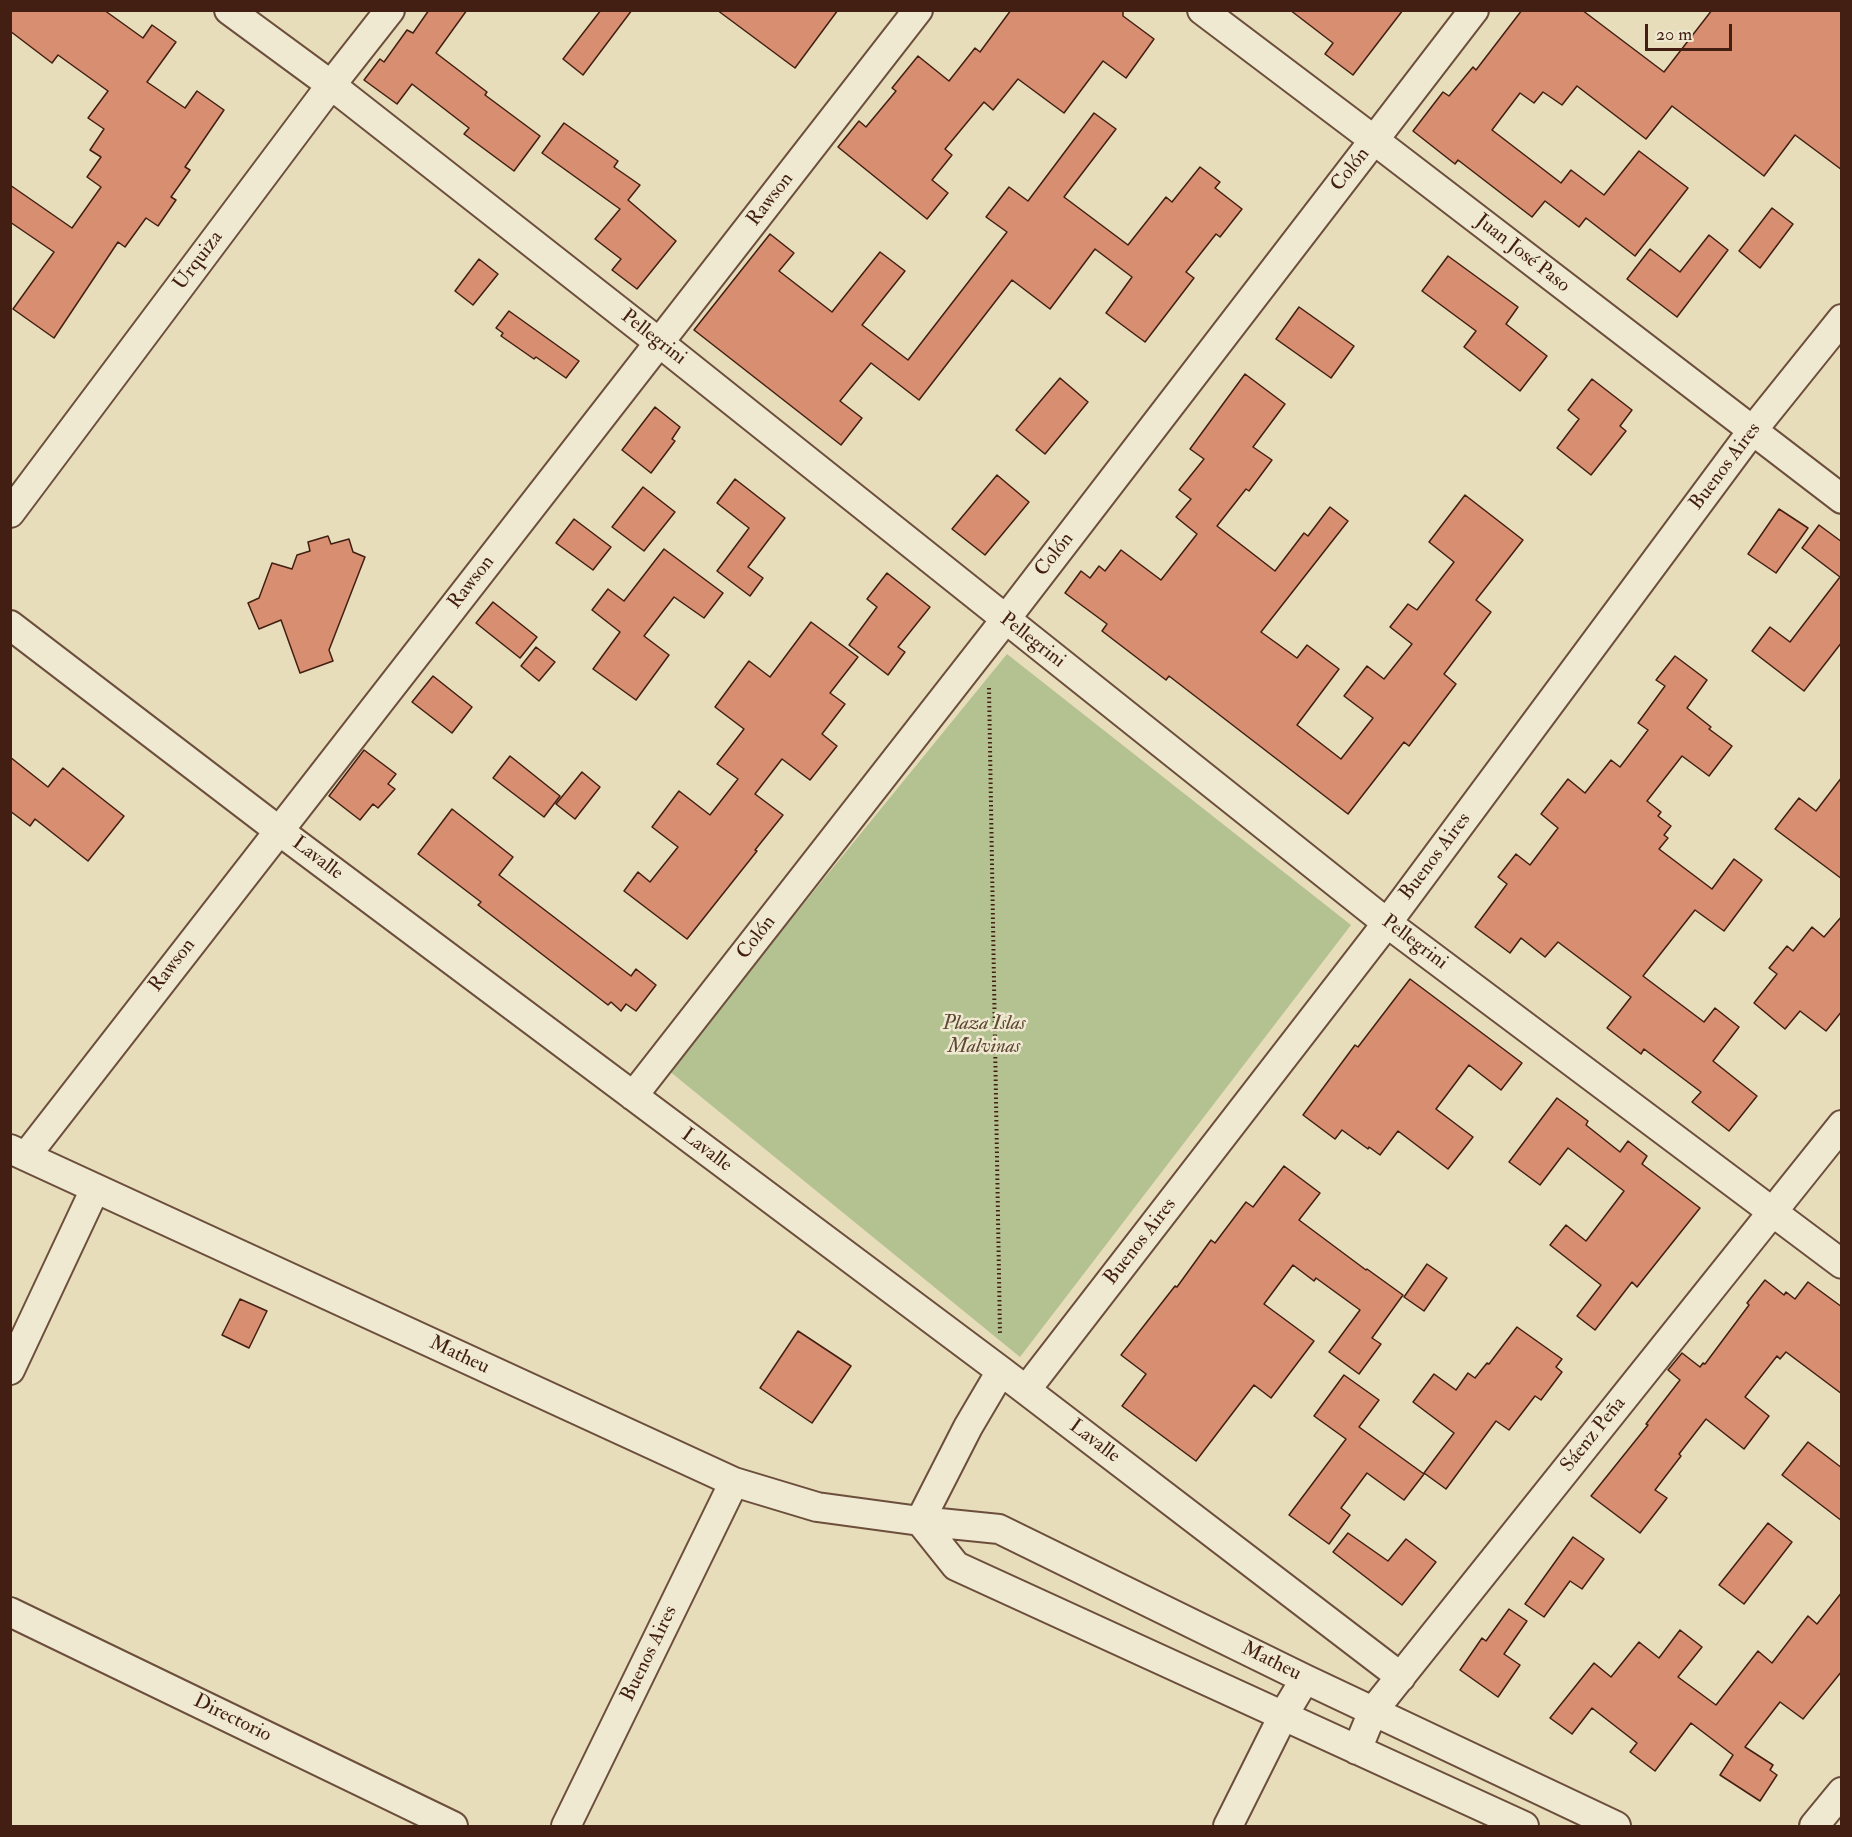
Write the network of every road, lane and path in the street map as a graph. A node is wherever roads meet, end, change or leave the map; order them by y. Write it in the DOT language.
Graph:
graph roads {
  1 [pos="230,10"];
  2 [pos="390,10"];
  3 [pos="918,10"];
  4 [pos="1202,10"];
  5 [pos="1474,10"];
  6 [pos="331,85"];
  7 [pos="1374,140"];
  8 [pos="1842,319"];
  9 [pos="661,344"];
  10 [pos="1752,431"];
  11 [pos="1842,499"];
  12 [pos="10,513"];
  13 [pos="10,625"];
  14 [pos="997,631"];
  15 [pos="278,830"];
  16 [pos="1387,923"];
  17 [pos="633,1096"];
  18 [pos="1842,1125"];
  19 [pos="18,1153"];
  20 [pos="95,1189"];
  21 [pos="1773,1213"];
  22 [pos="1842,1264"];
  23 [pos="10,1370"];
  24 [pos="1001,1371"];
  25 [pos="1026,1390"];
  26 [pos="734,1482"];
  27 [pos="920,1521"];
  28 [pos="10,1612"];
  29 [pos="1401,1677"];
  30 [pos="1305,1679"];
  31 [pos="1373,1711"];
  32 [pos="1283,1716"];
  33 [pos="1357,1750"];
  34 [pos="1842,1792"];
  35 [pos="453,1827"];
  36 [pos="566,1827"];
  37 [pos="1228,1827"];
  38 [pos="1524,1827"];
  39 [pos="1616,1827"];
  40 [pos="1814,1827"];
  1 -- 6 [label="street, Pellegrini"];
  2 -- 6 [label="street, Urquiza"];
  3 -- 9 [label="street, Rawson"];
  4 -- 7 [label="street, Juan José Paso"];
  5 -- 7 [label="street, Colón"];
  6 -- 9 [label="street, Pellegrini"];
  6 -- 12 [label="street, Urquiza"];
  7 -- 10 [label="street, Juan José Paso"];
  7 -- 14 [label="street, Colón"];
  8 -- 10 [label="street, Buenos Aires"];
  9 -- 14 [label="street, Pellegrini"];
  9 -- 15 [label="street, Rawson"];
  10 -- 11 [label="street, Juan José Paso"];
  10 -- 16 [label="street, Buenos Aires"];
  13 -- 15 [label="street, Lavalle"];
  14 -- 16 [label="street, Pellegrini"];
  14 -- 17 [label="street, Colón"];
  14 -- 24 [label="path"];
  15 -- 17 [label="street, Lavalle"];
  15 -- 19 [label="street, Rawson"];
  16 -- 21 [label="street, Pellegrini"];
  16 -- 25 [label="street, Buenos Aires"];
  17 -- 24 [label="street, Lavalle"];
  18 -- 21 [label="street, Sáenz Peña"];
  19 -- 20 [label="street, Matheu"];
  20 -- 23 [label="street"];
  20 -- 26 [label="street, Matheu"];
  21 -- 22 [label="street, Pellegrini"];
  21 -- 29 [label="street, Sáenz Peña"];
  24 -- 25 [label="street, Lavalle"];
  24 -- 27 [label="street"];
  25 -- 29 [label="street, Lavalle"];
  26 -- 27 [label="street, Matheu"];
  26 -- 36 [label="street, Buenos Aires"];
  27 -- 30 [label="street, Matheu"];
  27 -- 32 [label="street"];
  28 -- 35 [label="street, Directorio"];
  29 -- 31 [label="street, Sáenz Peña"];
  30 -- 31 [label="street, Matheu"];
  30 -- 32 [label="street"];
  31 -- 33 [label="street, Sáenz Peña"];
  31 -- 39 [label="street, Matheu"];
  32 -- 33 [label="street"];
  32 -- 37 [label="street"];
  33 -- 38 [label="street"];
  34 -- 40 [label="street"];
}
